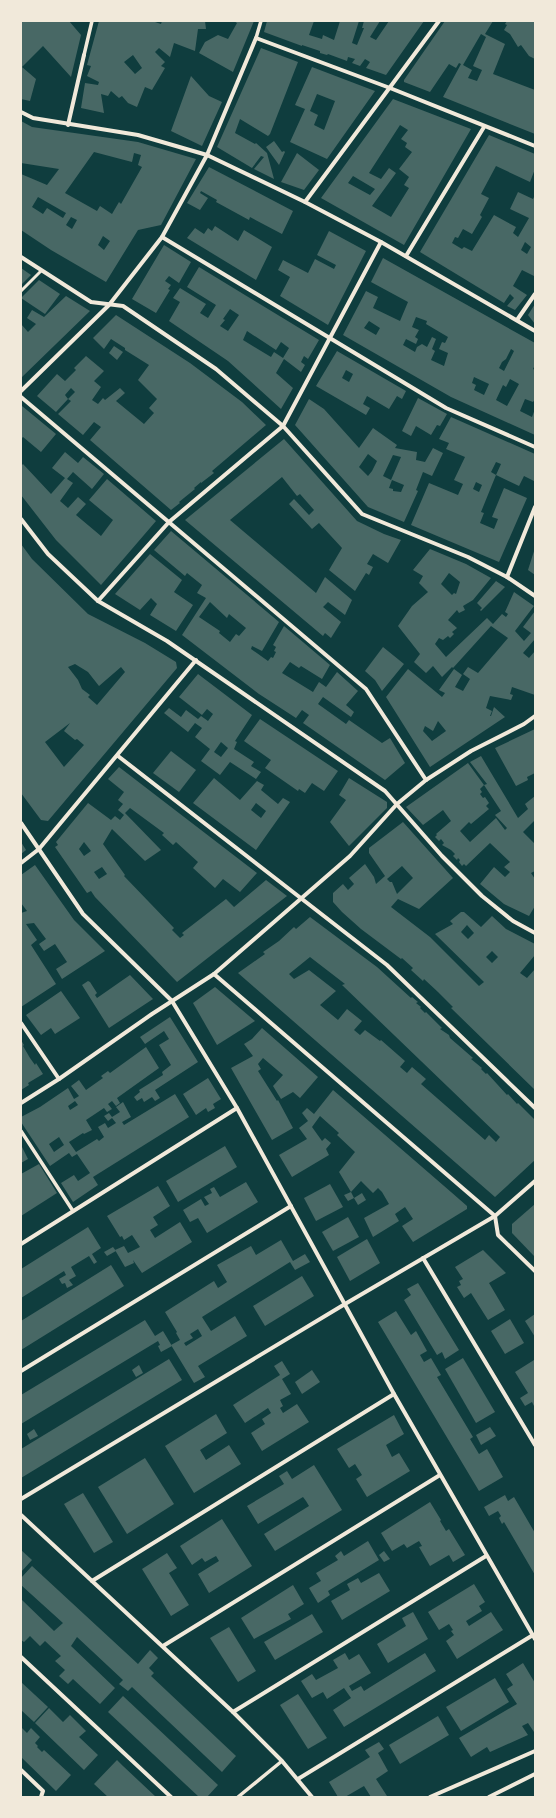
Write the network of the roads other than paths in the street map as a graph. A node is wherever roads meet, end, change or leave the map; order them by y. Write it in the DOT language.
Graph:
graph roads {
  1 [pos="92,21"];
  2 [pos="261,21"];
  3 [pos="439,21"];
  4 [pos="256,38"];
  5 [pos="84,55"];
  6 [pos="390,88"];
  7 [pos="21,112"];
  8 [pos="68,125"];
  9 [pos="484,127"];
  10 [pos="535,146"];
  11 [pos="207,155"];
  12 [pos="305,202"];
  13 [pos="162,237"];
  14 [pos="381,242"];
  15 [pos="406,256"];
  16 [pos="21,257"];
  17 [pos="41,272"];
  18 [pos="21,291"];
  19 [pos="535,294"];
  20 [pos="109,304"];
  21 [pos="517,320"];
  22 [pos="535,331"];
  23 [pos="330,339"];
  24 [pos="21,391"];
  25 [pos="21,397"];
  26 [pos="283,426"];
  27 [pos="535,447"];
  28 [pos="535,507"];
  29 [pos="21,519"];
  30 [pos="168,522"];
  31 [pos="507,577"];
  32 [pos="535,596"];
  33 [pos="98,601"];
  34 [pos="196,660"];
  35 [pos="535,716"];
  36 [pos="118,756"];
  37 [pos="426,780"];
  38 [pos="398,804"];
  39 [pos="21,823"];
  40 [pos="39,849"];
  41 [pos="21,863"];
  42 [pos="303,898"];
  43 [pos="535,933"];
  44 [pos="214,974"];
  45 [pos="172,1001"];
  46 [pos="21,1023"];
  47 [pos="59,1079"];
  48 [pos="21,1102"];
  49 [pos="237,1108"];
  50 [pos="535,1108"];
  51 [pos="21,1131"];
  52 [pos="535,1181"];
  53 [pos="291,1206"];
  54 [pos="73,1211"];
  55 [pos="495,1216"];
  56 [pos="21,1244"];
  57 [pos="423,1258"];
  58 [pos="535,1271"];
  59 [pos="345,1304"];
  60 [pos="21,1371"];
  61 [pos="394,1394"];
  62 [pos="535,1445"];
  63 [pos="440,1475"];
  64 [pos="21,1499"];
  65 [pos="21,1514"];
  66 [pos="486,1556"];
  67 [pos="92,1580"];
  68 [pos="534,1637"];
  69 [pos="163,1646"];
  70 [pos="21,1657"];
  71 [pos="233,1712"];
  72 [pos="535,1751"];
  73 [pos="282,1761"];
  74 [pos="21,1770"];
  75 [pos="535,1774"];
  76 [pos="298,1779"];
  77 [pos="42,1797"];
  78 [pos="171,1797"];
  79 [pos="238,1797"];
  80 [pos="312,1797"];
  81 [pos="430,1797"];
  82 [pos="489,1797"];
  1 -- 5 [label="street"];
  2 -- 4 [label="street"];
  3 -- 6 [label="street"];
  4 -- 6 [label="street"];
  4 -- 11 [label="street"];
  5 -- 8 [label="street"];
  6 -- 9 [label="street"];
  6 -- 12 [label="street"];
  7 -- 8 [label="street"];
  8 -- 11 [label="street"];
  9 -- 10 [label="street"];
  9 -- 15 [label="street"];
  11 -- 12 [label="street"];
  11 -- 13 [label="street"];
  12 -- 14 [label="street"];
  13 -- 20 [label="street"];
  13 -- 23 [label="street"];
  14 -- 15 [label="street"];
  14 -- 23 [label="street"];
  15 -- 21 [label="street"];
  16 -- 17 [label="street"];
  17 -- 18 [label="lane"];
  17 -- 20 [label="street"];
  19 -- 21 [label="street"];
  20 -- 24 [label="street"];
  20 -- 26 [label="street"];
  21 -- 22 [label="street"];
  23 -- 26 [label="street"];
  23 -- 27 [label="street"];
  25 -- 30 [label="street"];
  26 -- 30 [label="street"];
  26 -- 31 [label="street"];
  28 -- 31 [label="street"];
  29 -- 33 [label="street"];
  30 -- 33 [label="street"];
  30 -- 37 [label="street"];
  31 -- 32 [label="street"];
  33 -- 34 [label="street"];
  34 -- 36 [label="street"];
  34 -- 38 [label="street"];
  35 -- 37 [label="street"];
  36 -- 40 [label="street"];
  36 -- 42 [label="street"];
  37 -- 38 [label="street"];
  38 -- 42 [label="street"];
  38 -- 43 [label="street"];
  39 -- 40 [label="street"];
  40 -- 41 [label="street"];
  40 -- 45 [label="street"];
  42 -- 44 [label="street"];
  42 -- 50 [label="street"];
  44 -- 45 [label="street"];
  44 -- 55 [label="street"];
  45 -- 47 [label="street"];
  45 -- 49 [label="street"];
  46 -- 47 [label="street"];
  47 -- 48 [label="street"];
  49 -- 53 [label="street"];
  49 -- 54 [label="street"];
  51 -- 54 [label="street"];
  52 -- 55 [label="street"];
  53 -- 59 [label="street"];
  53 -- 60 [label="street"];
  54 -- 56 [label="street"];
  55 -- 57 [label="street"];
  55 -- 58 [label="street"];
  57 -- 59 [label="street"];
  57 -- 62 [label="street"];
  59 -- 61 [label="street"];
  59 -- 64 [label="street"];
  61 -- 63 [label="street"];
  61 -- 67 [label="street"];
  63 -- 66 [label="street"];
  63 -- 69 [label="street"];
  65 -- 67 [label="street"];
  66 -- 68 [label="street"];
  66 -- 71 [label="street"];
  67 -- 69 [label="street"];
  68 -- 76 [label="street"];
  69 -- 71 [label="street"];
  70 -- 78 [label="street"];
  71 -- 73 [label="street"];
  72 -- 81 [label="street"];
  73 -- 76 [label="street"];
  73 -- 79 [label="street"];
  74 -- 77 [label="street"];
  75 -- 82 [label="street"];
  76 -- 80 [label="street"];
}
